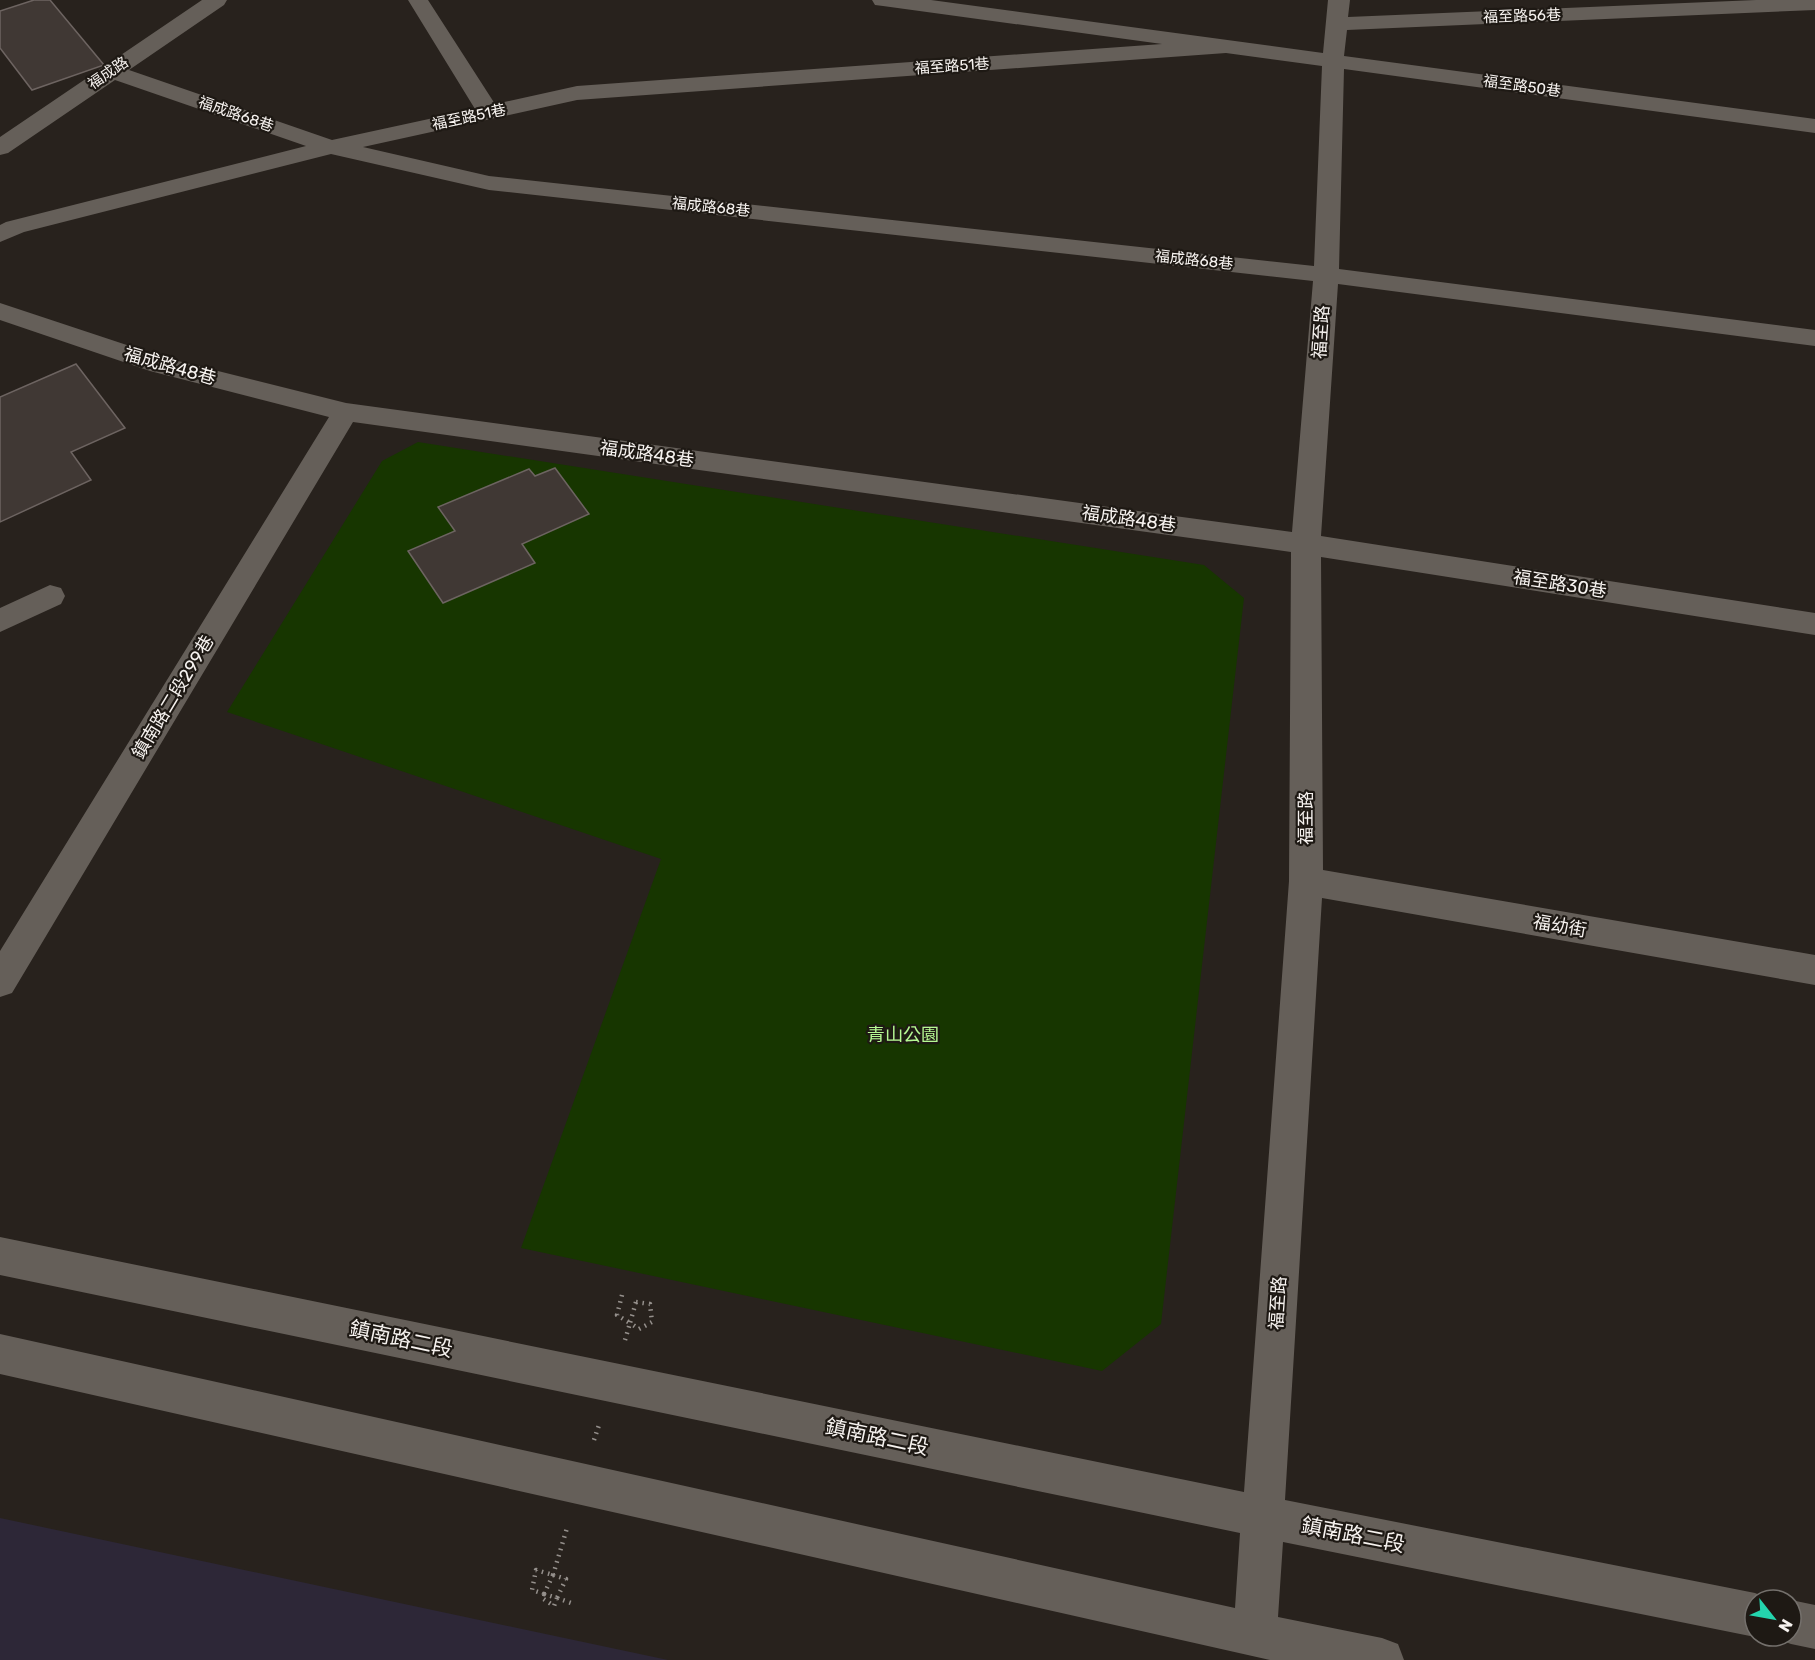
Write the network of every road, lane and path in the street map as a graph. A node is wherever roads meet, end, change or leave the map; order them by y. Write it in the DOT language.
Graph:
graph roads {
  1 [pos="216,0"];
  2 [pos="883,0"];
  3 [pos="418,1"];
  4 [pos="1815,4"];
  5 [pos="1338,12"];
  6 [pos="1230,46"];
  7 [pos="1333,59"];
  8 [pos="111,71"];
  9 [pos="489,113"];
  10 [pos="1815,126"];
  11 [pos="331,147"];
  12 [pos="0,148"];
  13 [pos="0,234"];
  14 [pos="1326,275"];
  15 [pos="0,311"];
  16 [pos="1815,338"];
  17 [pos="346,412"];
  18 [pos="1306,544"];
  19 [pos="50,596"];
  20 [pos="0,621"];
  21 [pos="1815,624"];
  22 [pos="1306,881"];
  23 [pos="14,933"];
  24 [pos="1815,970"];
  25 [pos="0,982"];
  26 [pos="0,1256"];
  27 [pos="622,1295"];
  28 [pos="631,1319"];
  29 [pos="0,1354"];
  30 [pos="1264,1517"];
  31 [pos="553,1575"];
  32 [pos="574,1604"];
  33 [pos="1743,1613"];
  34 [pos="1255,1635"];
  35 [pos="1382,1660"];
  1 -- 8 [label="street, 福成路"];
  2 -- 6 [label="street"];
  3 -- 9 [label="street"];
  4 -- 5 [label="street, 福至路56巷"];
  5 -- 7 [label="street, 福至路"];
  6 -- 7 [label="street, 福至路50巷"];
  6 -- 9 [label="street, 福至路51巷"];
  7 -- 10 [label="street, 福至路50巷"];
  7 -- 14 [label="street, 福至路"];
  8 -- 11 [label="street, 福成路68巷"];
  8 -- 12 [label="street, 福成路"];
  9 -- 11 [label="street, 福至路51巷"];
  11 -- 13 [label="street, 福至路51巷"];
  11 -- 14 [label="street, 福成路68巷"];
  14 -- 16 [label="street"];
  14 -- 18 [label="street, 福至路"];
  15 -- 17 [label="street, 福成路48巷"];
  17 -- 18 [label="street, 福成路48巷"];
  17 -- 23 [label="street, 鎮南路二段299巷"];
  18 -- 21 [label="street, 福至路30巷"];
  18 -- 22 [label="street, 福至路"];
  19 -- 20 [label="street"];
  22 -- 24 [label="street, 福幼街"];
  22 -- 30 [label="street, 福至路"];
  23 -- 25 [label="street, 鎮南路二段299巷"];
  26 -- 30 [label="street, 鎮南路二段"];
  27 -- 28 [label="path"];
  29 -- 34 [label="street"];
  30 -- 33 [label="street, 鎮南路二段"];
  30 -- 34 [label="street, 福至路"];
  31 -- 32 [label="path"];
  34 -- 35 [label="street"];
}
